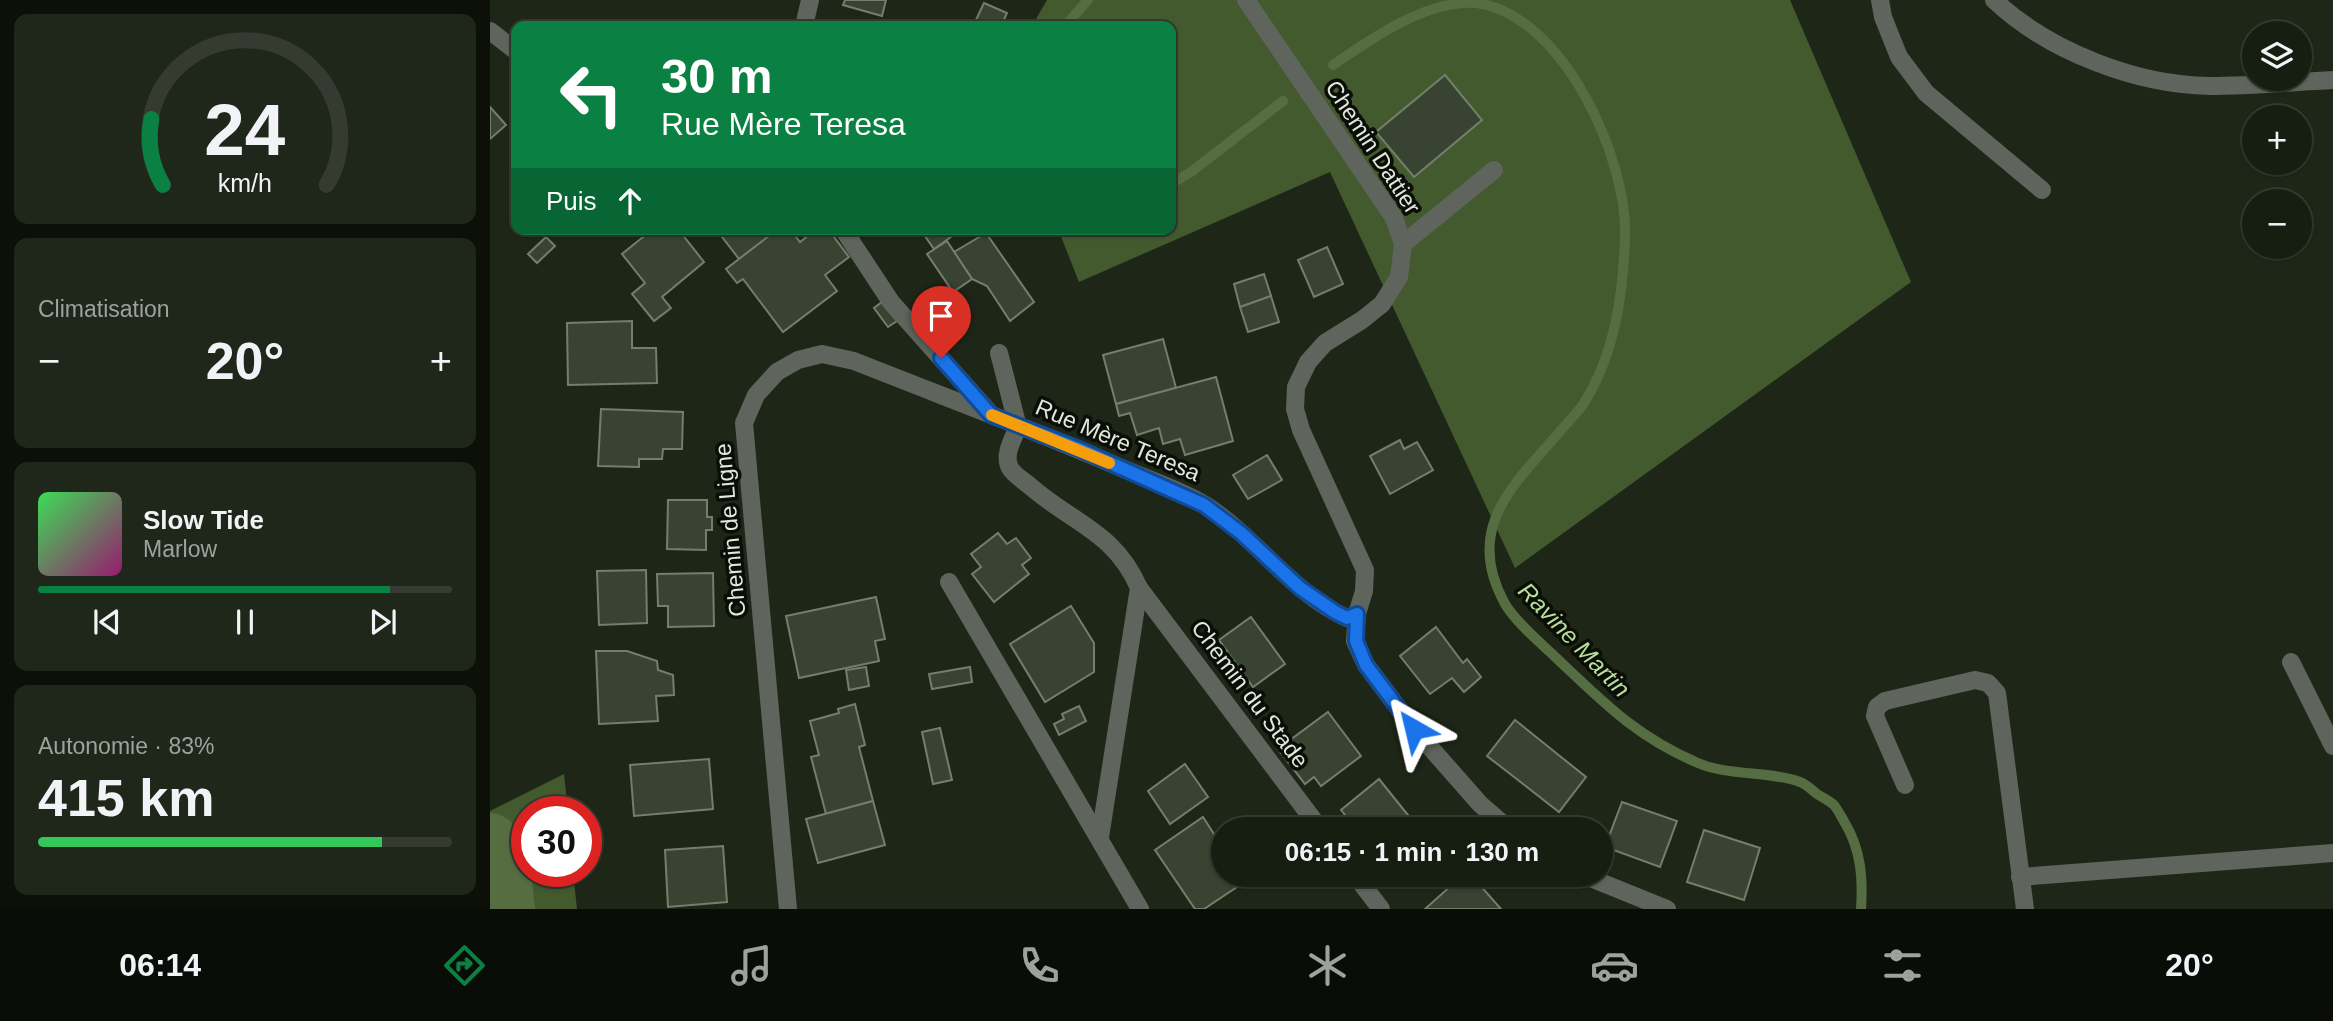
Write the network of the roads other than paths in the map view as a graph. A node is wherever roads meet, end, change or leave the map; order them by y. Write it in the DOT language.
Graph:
graph roads {
  1 [pos="810,0"];
  2 [pos="1246,0"];
  3 [pos="1880,0"];
  4 [pos="1994,0"];
  5 [pos="805,21"];
  6 [pos="490,31"];
  7 [pos="511,47"];
  8 [pos="2333,79"];
  9 [pos="1494,170"];
  10 [pos="2042,191"];
  11 [pos="847,235"];
  12 [pos="1403,244"];
  13 [pos="999,353"];
  14 [pos="991,415"];
  15 [pos="1018,427"];
  16 [pos="949,582"];
  17 [pos="1139,588"];
  18 [pos="1357,614"];
  19 [pos="2291,662"];
  20 [pos="2333,746"];
  21 [pos="1905,785"];
  22 [pos="1311,817"];
  23 [pos="1495,817"];
  24 [pos="1100,837"];
  25 [pos="2333,853"];
  26 [pos="2021,877"];
  27 [pos="1365,887"];
  28 [pos="1613,887"];
  29 [pos="789,909"];
  30 [pos="1140,909"];
  31 [pos="1381,909"];
  32 [pos="1667,909"];
  33 [pos="2025,909"];
  1 -- 5 [label="street"];
  2 -- 12 [label="street, Chemin Dattier"];
  3 -- 10 [label="street"];
  4 -- 8 [label="street"];
  6 -- 7 [label="street"];
  9 -- 12 [label="street"];
  11 -- 14 [label="street"];
  12 -- 18 [label="street, Chemin Dattier"];
  13 -- 15 [label="street, Rue Mère Teresa"];
  14 -- 15 [label="street, Chemin de Ligne"];
  14 -- 29 [label="street, Chemin de Ligne"];
  15 -- 17 [label="street, Chemin du Stade"];
  15 -- 18 [label="street, Rue Mère Teresa"];
  16 -- 24 [label="street"];
  17 -- 22 [label="street, Chemin du Stade"];
  17 -- 24 [label="street"];
  18 -- 23 [label="street, Chemin Dattier"];
  19 -- 20 [label="street"];
  21 -- 26 [label="street"];
  24 -- 30 [label="street"];
  25 -- 26 [label="street"];
  26 -- 33 [label="street"];
  27 -- 31 [label="street"];
  28 -- 32 [label="street"];
}
